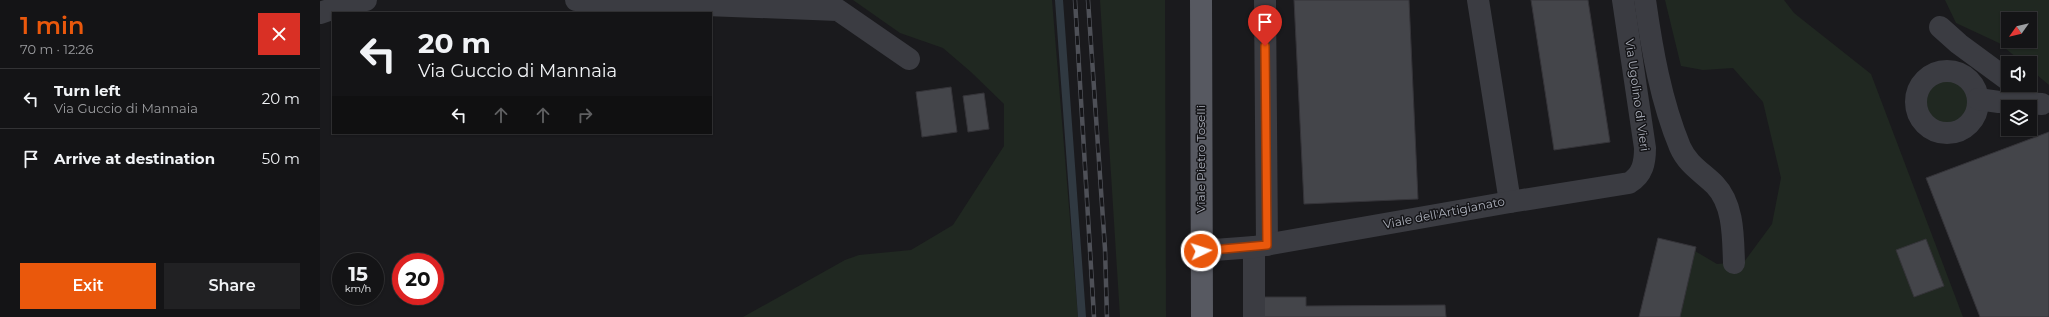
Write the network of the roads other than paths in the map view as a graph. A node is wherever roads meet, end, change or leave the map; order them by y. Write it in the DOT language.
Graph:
graph roads {
  1 [pos="366,0"];
  2 [pos="576,0"];
  3 [pos="1201,0"];
  4 [pos="1264,0"];
  5 [pos="1478,0"];
  6 [pos="1622,0"];
  7 [pos="1644,0"];
  8 [pos="320,12"];
  9 [pos="1940,27"];
  10 [pos="1642,49"];
  11 [pos="909,59"];
  12 [pos="2001,75"];
  13 [pos="2025,92"];
  14 [pos="1978,98"];
  15 [pos="2046,106"];
  16 [pos="1510,202"];
  17 [pos="1260,246"];
  18 [pos="1201,251"];
  19 [pos="1734,263"];
  20 [pos="1202,317"];
  21 [pos="1254,317"];
  1 -- 8 [label="lane"];
  2 -- 11 [label="lane"];
  3 -- 18 [label="main road, Viale Pietro Toselli"];
  4 -- 17 [label="lane"];
  5 -- 16 [label="lane, Viale dell'Artigianato"];
  6 -- 10 [label="lane, Via Ugolino di Vieri"];
  7 -- 10 [label="lane"];
  9 -- 12 [label="lane"];
  10 -- 16 [label="lane, Via Ugolino di Vieri"];
  10 -- 19 [label="lane"];
  13 -- 15 [label="lane"];
  14 -- 15 [label="lane"];
  16 -- 17 [label="lane, Viale dell'Artigianato"];
  17 -- 18 [label="lane, Viale dell'Artigianato"];
  17 -- 21 [label="lane"];
  18 -- 20 [label="main road, Viale Pietro Toselli"];
}
